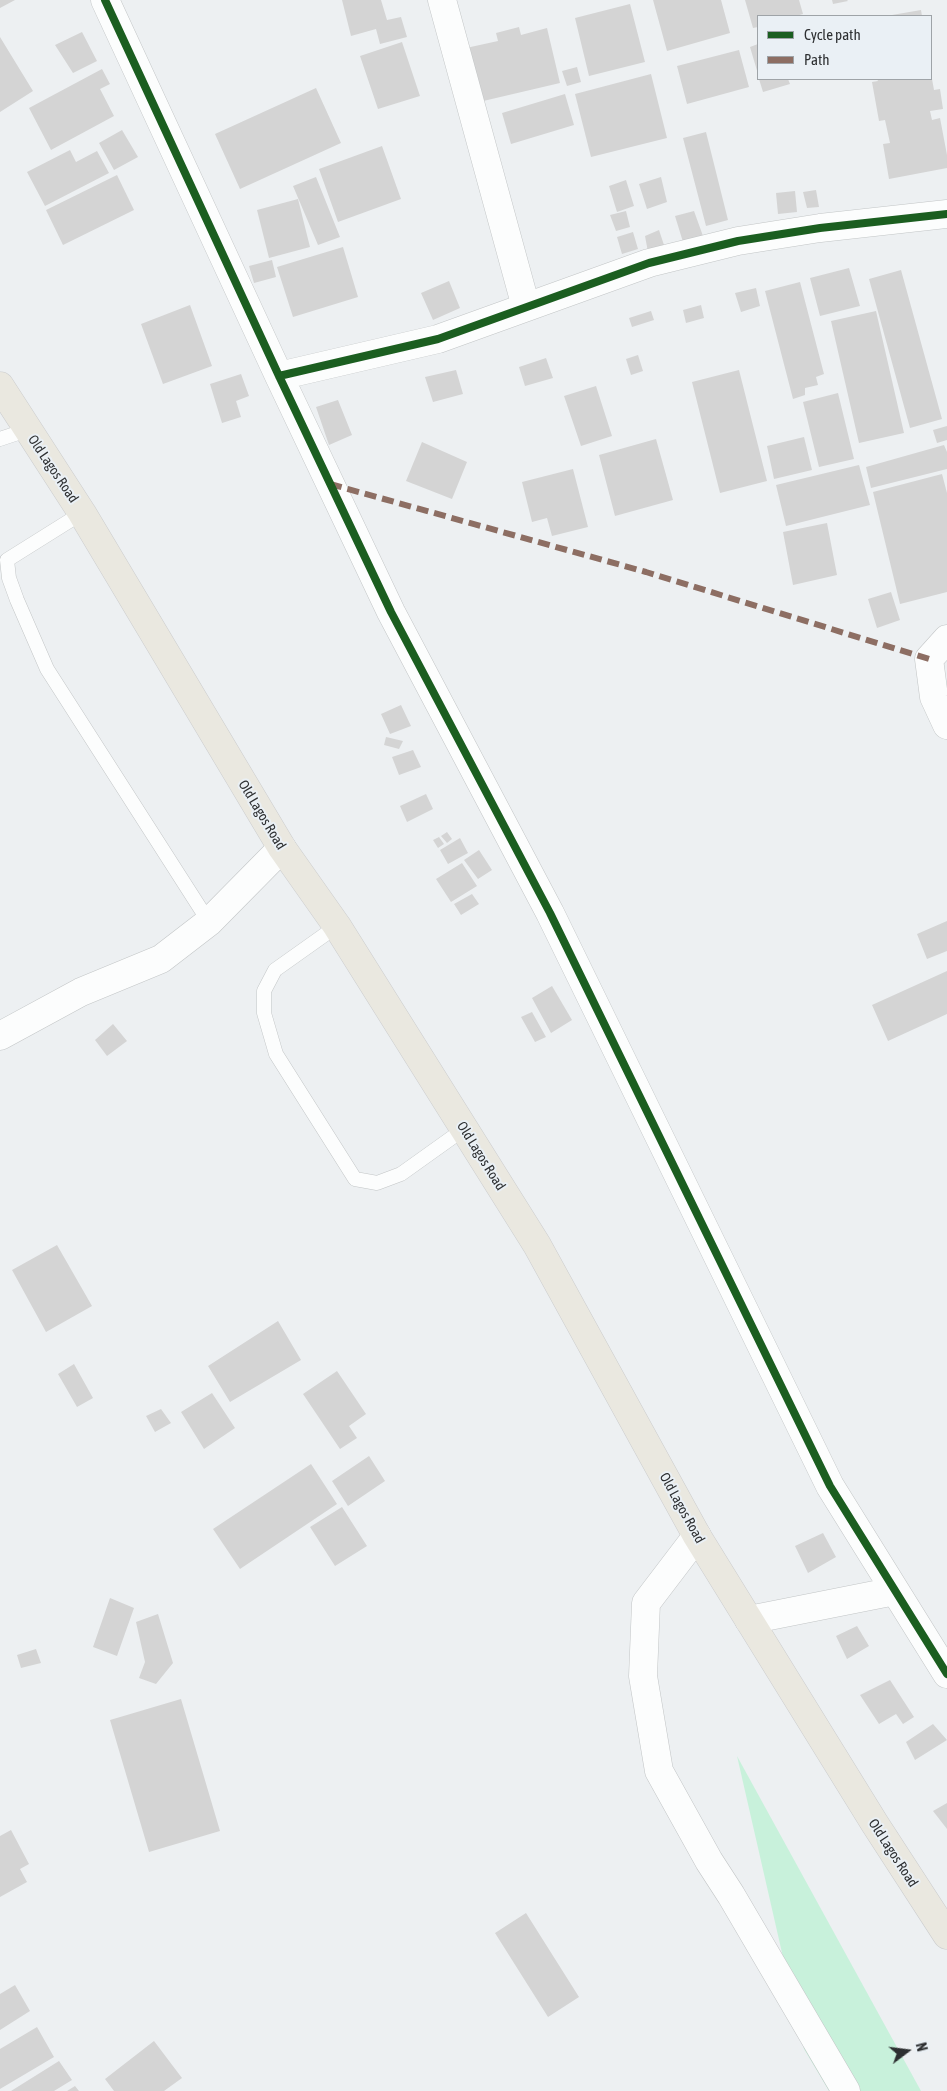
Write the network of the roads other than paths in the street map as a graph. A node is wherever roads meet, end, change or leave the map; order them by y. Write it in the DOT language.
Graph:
graph roads {
  1 [pos="105,0"];
  2 [pos="442,0"];
  3 [pos="947,214"];
  4 [pos="526,307"];
  5 [pos="279,376"];
  6 [pos="0,386"];
  7 [pos="27,430"];
  8 [pos="0,439"];
  9 [pos="82,513"];
  10 [pos="947,639"];
  11 [pos="947,725"];
  12 [pos="282,848"];
  13 [pos="209,922"];
  14 [pos="337,926"];
  15 [pos="0,1036"];
  16 [pos="464,1129"];
  17 [pos="697,1536"];
  18 [pos="895,1591"];
  19 [pos="749,1620"];
  20 [pos="947,1674"];
  21 [pos="947,1935"];
  22 [pos="846,2091"];
  1 -- 5 [label="street"];
  2 -- 4 [label="street"];
  3 -- 4 [label="street"];
  4 -- 5 [label="street"];
  5 -- 18 [label="street"];
  6 -- 7 [label="main road, Old Lagos Road"];
  7 -- 8 [label="lane"];
  7 -- 9 [label="main road, Old Lagos Road"];
  9 -- 12 [label="main road, Old Lagos Road"];
  9 -- 13 [label="lane"];
  10 -- 11 [label="street"];
  12 -- 13 [label="street"];
  12 -- 14 [label="main road, Old Lagos Road"];
  13 -- 15 [label="street"];
  14 -- 16 [label="main road, Old Lagos Road"];
  14 -- 16 [label="lane"];
  16 -- 17 [label="main road, Old Lagos Road"];
  17 -- 19 [label="main road, Old Lagos Road"];
  17 -- 22 [label="street"];
  18 -- 19 [label="street"];
  18 -- 20 [label="street"];
  19 -- 21 [label="main road, Old Lagos Road"];
}
